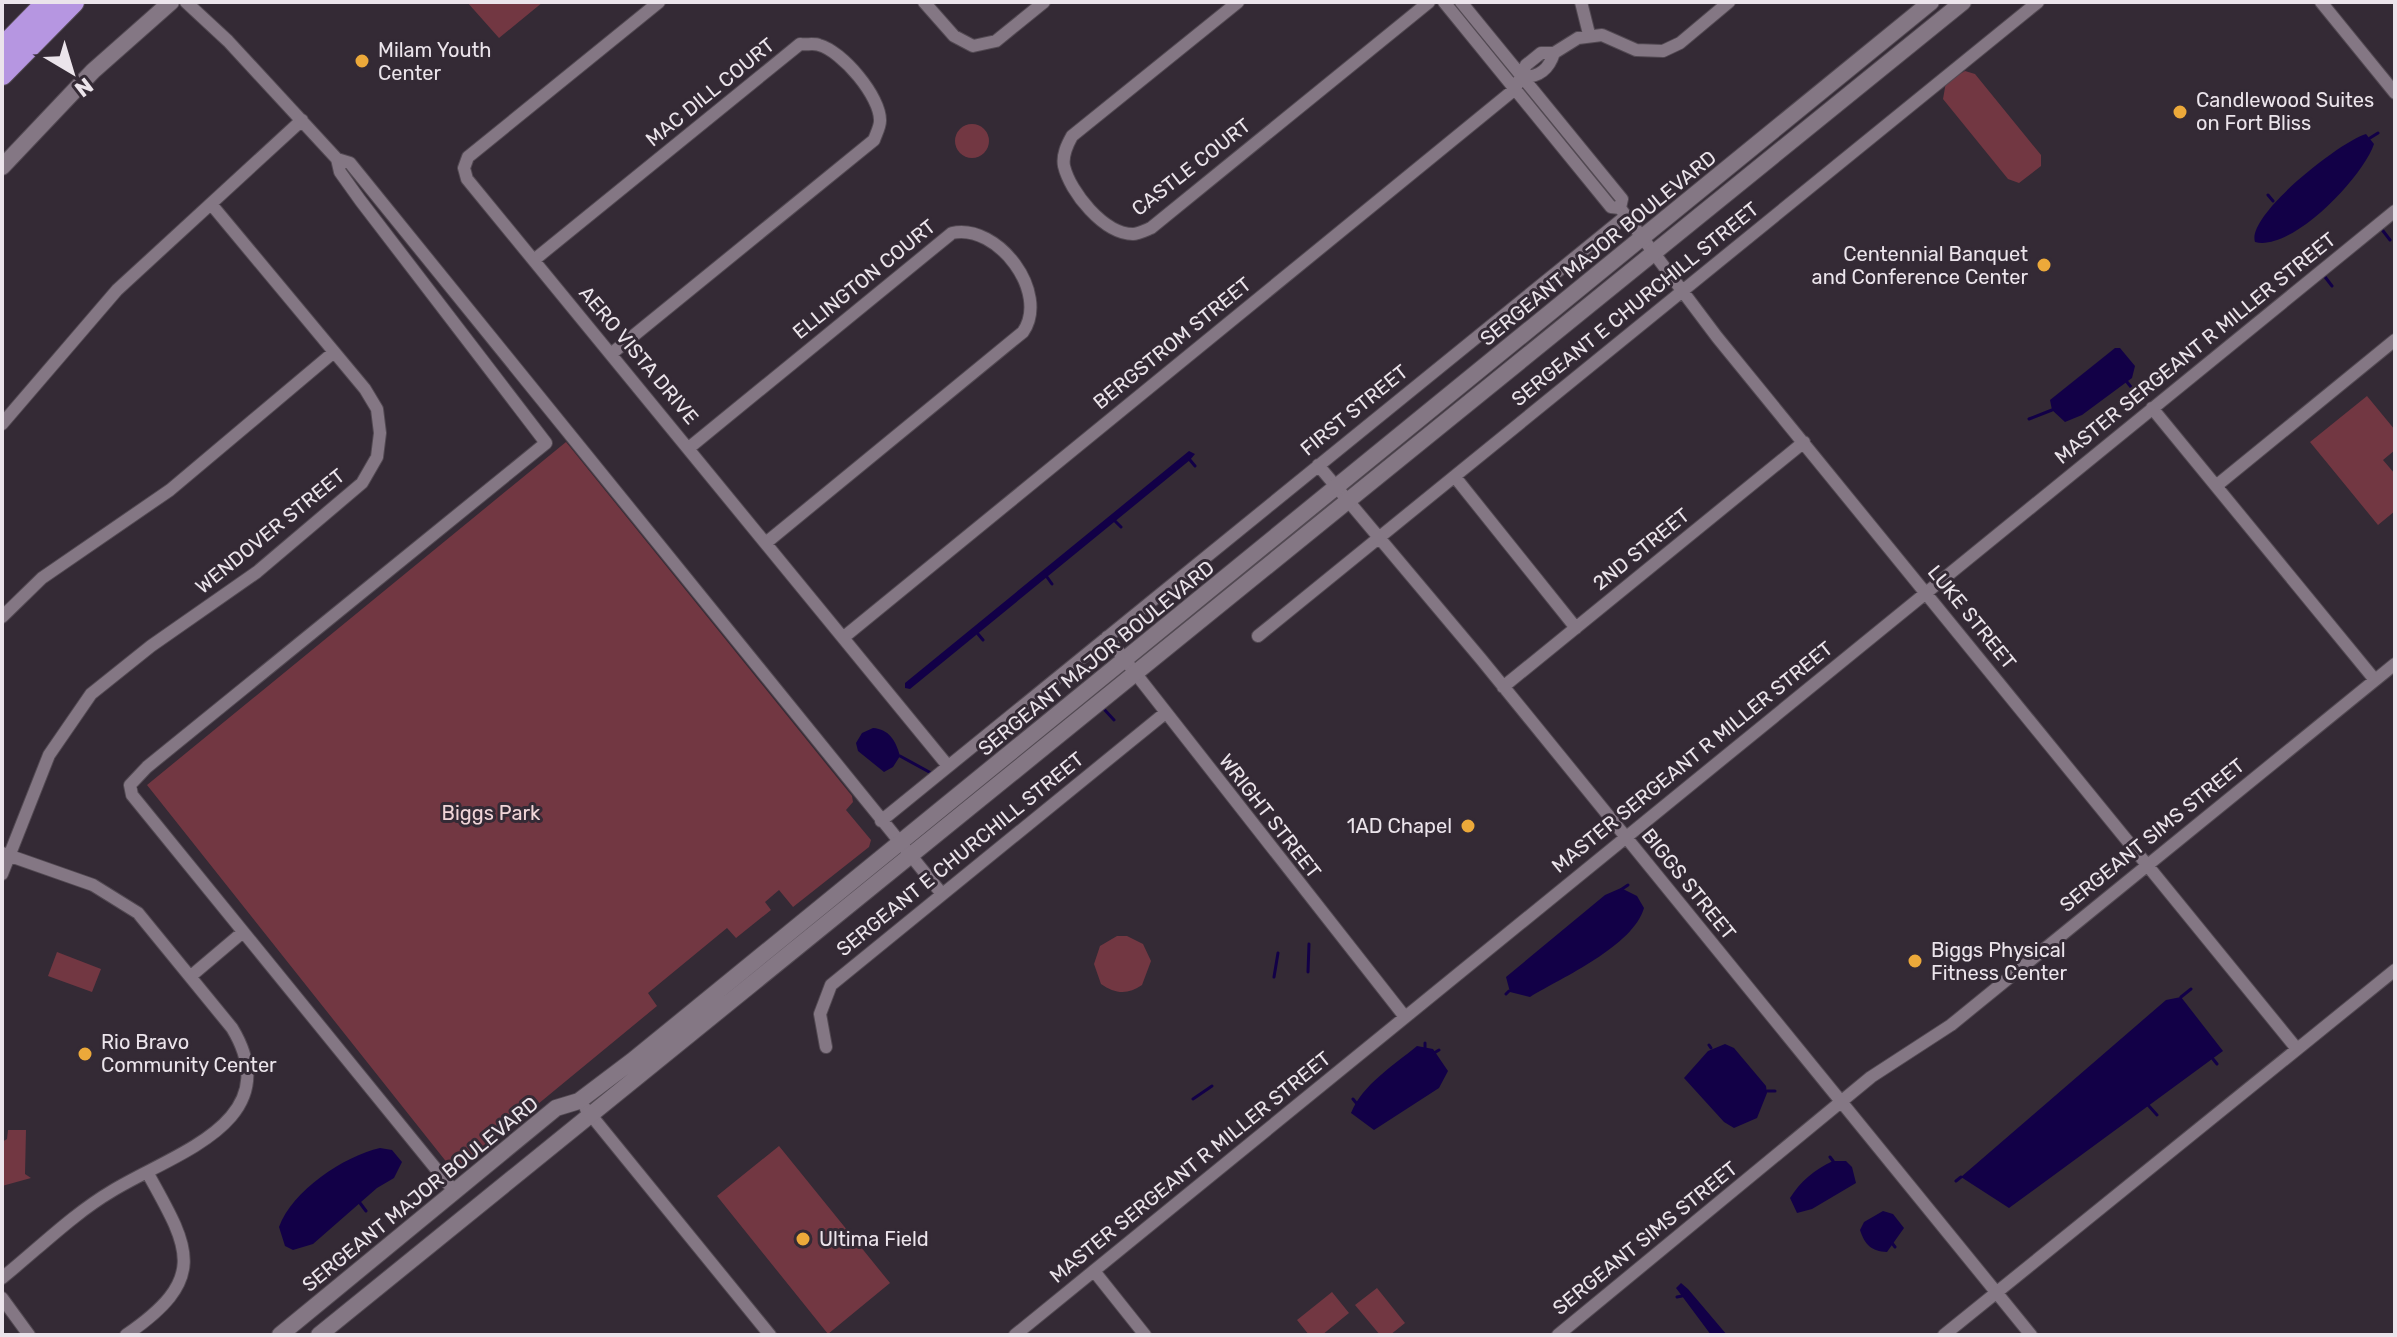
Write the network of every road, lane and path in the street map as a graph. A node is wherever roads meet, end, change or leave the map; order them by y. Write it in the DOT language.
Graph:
graph roads {
  1 [pos="48,2"];
  2 [pos="73,2"];
  3 [pos="171,2"];
  4 [pos="186,2"];
  5 [pos="659,2"];
  6 [pos="924,2"];
  7 [pos="1044,2"];
  8 [pos="1238,2"];
  9 [pos="1429,2"];
  10 [pos="1444,2"];
  11 [pos="1461,2"];
  12 [pos="1581,2"];
  13 [pos="1729,2"];
  14 [pos="1931,2"];
  15 [pos="1963,2"];
  16 [pos="2038,2"];
  17 [pos="2321,2"];
  18 [pos="1589,34"];
  19 [pos="2,49"];
  20 [pos="2,74"];
  21 [pos="1523,77"];
  22 [pos="1515,89"];
  23 [pos="2395,93"];
  24 [pos="302,120"];
  25 [pos="337,159"];
  26 [pos="2,167"];
  27 [pos="211,204"];
  28 [pos="2395,211"];
  29 [pos="1623,212"];
  30 [pos="1642,237"];
  31 [pos="1652,254"];
  32 [pos="534,260"];
  33 [pos="1682,292"];
  34 [pos="2395,340"];
  35 [pos="334,352"];
  36 [pos="611,354"];
  37 [pos="2152,408"];
  38 [pos="2,424"];
  39 [pos="1804,442"];
  40 [pos="690,447"];
  41 [pos="1318,465"];
  42 [pos="1455,477"];
  43 [pos="2216,486"];
  44 [pos="1342,495"];
  45 [pos="1378,539"];
  46 [pos="767,542"];
  47 [pos="1926,593"];
  48 [pos="2,617"];
  49 [pos="1576,628"];
  50 [pos="1258,636"];
  51 [pos="844,637"];
  52 [pos="1107,637"];
  53 [pos="2395,664"];
  54 [pos="1128,666"];
  55 [pos="2375,680"];
  56 [pos="1503,687"];
  57 [pos="1164,714"];
  58 [pos="948,766"];
  59 [pos="881,821"];
  60 [pos="1626,837"];
  61 [pos="904,851"];
  62 [pos="5,854"];
  63 [pos="2149,863"];
  64 [pos="2,874"];
  65 [pos="942,894"];
  66 [pos="243,932"];
  67 [pos="2395,970"];
  68 [pos="191,976"];
  69 [pos="1405,1017"];
  70 [pos="826,1047"];
  71 [pos="2297,1049"];
  72 [pos="579,1101"];
  73 [pos="1842,1101"];
  74 [pos="591,1116"];
  75 [pos="147,1172"];
  76 [pos="454,1191"];
  77 [pos="1094,1271"];
  78 [pos="2,1278"];
  79 [pos="1997,1292"];
  80 [pos="2,1298"];
  81 [pos="29,1335"];
  82 [pos="126,1335"];
  83 [pos="280,1335"];
  84 [pos="319,1335"];
  85 [pos="770,1335"];
  86 [pos="1015,1335"];
  87 [pos="1145,1335"];
  88 [pos="1558,1335"];
  89 [pos="1944,1335"];
  90 [pos="2031,1335"];
  1 -- 19 [label="highway"];
  2 -- 20 [label="highway"];
  3 -- 26 [label="street"];
  4 -- 24 [label="street"];
  5 -- 32 [label="street, AERO VISTA DRIVE"];
  6 -- 7 [label="street"];
  8 -- 9 [label="street, CASTLE COURT"];
  10 -- 22 [label="street, LUKE STREET"];
  11 -- 21 [label="street, LUKE STREET"];
  12 -- 18 [label="street"];
  13 -- 18 [label="street"];
  14 -- 30 [label="street, SERGEANT MAJOR BOULEVARD"];
  15 -- 31 [label="street, SERGEANT MAJOR BOULEVARD"];
  16 -- 33 [label="street, SERGEANT E CHURCHILL STREET"];
  17 -- 23 [label="street"];
  18 -- 21 [label="street, BERGSTROM STREET"];
  21 -- 22 [label="street, BERGSTROM STREET"];
  21 -- 29 [label="street, LUKE STREET"];
  22 -- 29 [label="street, LUKE STREET"];
  22 -- 51 [label="street, BERGSTROM STREET"];
  24 -- 25 [label="street"];
  24 -- 27 [label="street"];
  25 -- 59 [label="street"];
  25 -- 66 [label="street"];
  27 -- 35 [label="street, WENDOVER STREET"];
  27 -- 38 [label="street"];
  28 -- 37 [label="street, MASTER SERGEANT R MILLER STREET"];
  29 -- 30 [label="street, LUKE STREET"];
  29 -- 41 [label="street, FIRST STREET"];
  30 -- 31 [label="street, LUKE STREET"];
  30 -- 44 [label="street, SERGEANT MAJOR BOULEVARD"];
  31 -- 33 [label="street, LUKE STREET"];
  31 -- 44 [label="street, SERGEANT MAJOR BOULEVARD"];
  32 -- 36 [label="street, AERO VISTA DRIVE"];
  32 -- 36 [label="street, MAC DILL COURT"];
  33 -- 39 [label="street, LUKE STREET"];
  33 -- 42 [label="street, SERGEANT E CHURCHILL STREET"];
  34 -- 43 [label="street"];
  35 -- 48 [label="street"];
  35 -- 62 [label="street, WENDOVER STREET"];
  36 -- 40 [label="street, AERO VISTA DRIVE"];
  37 -- 43 [label="street"];
  37 -- 47 [label="street, MASTER SERGEANT R MILLER STREET"];
  39 -- 47 [label="street, LUKE STREET"];
  39 -- 49 [label="street, 2ND STREET"];
  40 -- 46 [label="street, AERO VISTA DRIVE"];
  40 -- 46 [label="street, ELLINGTON COURT"];
  41 -- 44 [label="street, BIGGS STREET"];
  41 -- 52 [label="street, FIRST STREET"];
  42 -- 45 [label="street, SERGEANT E CHURCHILL STREET"];
  42 -- 49 [label="street"];
  43 -- 55 [label="street"];
  44 -- 45 [label="street, BIGGS STREET"];
  44 -- 54 [label="street, SERGEANT MAJOR BOULEVARD"];
  45 -- 50 [label="street, SERGEANT E CHURCHILL STREET"];
  45 -- 56 [label="street, BIGGS STREET"];
  46 -- 51 [label="street, AERO VISTA DRIVE"];
  47 -- 60 [label="street, MASTER SERGEANT R MILLER STREET"];
  47 -- 63 [label="street, LUKE STREET"];
  49 -- 56 [label="street, 2ND STREET"];
  51 -- 58 [label="street, AERO VISTA DRIVE"];
  52 -- 54 [label="street, WRIGHT STREET"];
  52 -- 58 [label="street, FIRST STREET"];
  53 -- 55 [label="street, SERGEANT SIMS STREET"];
  54 -- 57 [label="street, WRIGHT STREET"];
  54 -- 61 [label="street, SERGEANT MAJOR BOULEVARD"];
  55 -- 63 [label="street, SERGEANT SIMS STREET"];
  56 -- 60 [label="street, BIGGS STREET"];
  57 -- 65 [label="street, SERGEANT E CHURCHILL STREET"];
  57 -- 69 [label="street, WRIGHT STREET"];
  58 -- 59 [label="street, FIRST STREET"];
  59 -- 61 [label="street"];
  60 -- 69 [label="street, MASTER SERGEANT R MILLER STREET"];
  60 -- 73 [label="street, BIGGS STREET"];
  61 -- 65 [label="street"];
  61 -- 72 [label="street, SERGEANT MAJOR BOULEVARD"];
  61 -- 74 [label="street, SERGEANT MAJOR BOULEVARD"];
  62 -- 64 [label="street, WENDOVER STREET"];
  62 -- 68 [label="street"];
  63 -- 71 [label="street, LUKE STREET"];
  63 -- 73 [label="street, SERGEANT SIMS STREET"];
  65 -- 70 [label="street, SERGEANT E CHURCHILL STREET"];
  66 -- 68 [label="street"];
  66 -- 76 [label="street"];
  67 -- 71 [label="street"];
  68 -- 75 [label="street"];
  69 -- 77 [label="street, MASTER SERGEANT R MILLER STREET"];
  71 -- 79 [label="street"];
  72 -- 74 [label="street"];
  72 -- 76 [label="street, SERGEANT MAJOR BOULEVARD"];
  73 -- 79 [label="street, BIGGS STREET"];
  73 -- 88 [label="street, SERGEANT SIMS STREET"];
  74 -- 84 [label="street, SERGEANT MAJOR BOULEVARD"];
  74 -- 85 [label="street"];
  75 -- 78 [label="street"];
  75 -- 82 [label="street"];
  76 -- 83 [label="street, SERGEANT MAJOR BOULEVARD"];
  77 -- 86 [label="street, MASTER SERGEANT R MILLER STREET"];
  77 -- 87 [label="street"];
  79 -- 89 [label="street"];
  79 -- 90 [label="street, BIGGS STREET"];
  80 -- 81 [label="street"];
}
